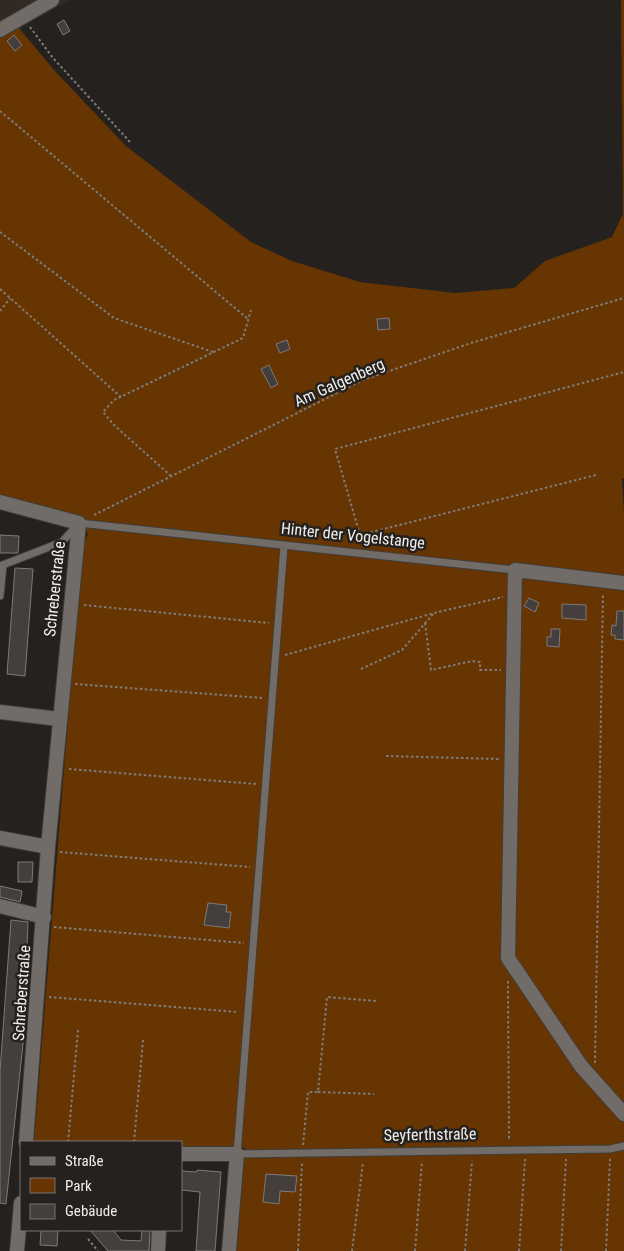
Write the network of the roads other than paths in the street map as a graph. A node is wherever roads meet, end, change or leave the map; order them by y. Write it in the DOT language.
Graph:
graph roads {
  1 [pos="52,0"];
  2 [pos="0,30"];
  3 [pos="0,502"];
  4 [pos="79,523"];
  5 [pos="284,546"];
  6 [pos="1,566"];
  7 [pos="515,570"];
  8 [pos="624,583"];
  9 [pos="0,596"];
  10 [pos="0,712"];
  11 [pos="59,718"];
  12 [pos="0,838"];
  13 [pos="48,849"];
  14 [pos="0,906"];
  15 [pos="44,921"];
  16 [pos="624,1114"];
  17 [pos="26,1141"];
  18 [pos="624,1146"];
  19 [pos="182,1154"];
  20 [pos="237,1154"];
  21 [pos="20,1214"];
  22 [pos="159,1231"];
  23 [pos="17,1251"];
  24 [pos="158,1251"];
  25 [pos="229,1251"];
  1 -- 2 [label="street"];
  3 -- 4 [label="street"];
  4 -- 5 [label="lane, Hinter der Vogelstange"];
  4 -- 6 [label="lane"];
  4 -- 11 [label="street, Schreberstraße"];
  5 -- 7 [label="lane, Hinter der Vogelstange"];
  5 -- 20 [label="lane"];
  6 -- 9 [label="lane"];
  7 -- 8 [label="street, Hinter der Vogelstange"];
  7 -- 16 [label="street"];
  10 -- 11 [label="street"];
  11 -- 13 [label="street, Schreberstraße"];
  12 -- 13 [label="street"];
  13 -- 15 [label="street, Schreberstraße"];
  14 -- 15 [label="street"];
  15 -- 17 [label="street, Schreberstraße"];
  18 -- 20 [label="lane, Seyferthstraße"];
  19 -- 20 [label="street, Seyferthstraße"];
  20 -- 25 [label="street"];
  21 -- 23 [label="street"];
  22 -- 24 [label="street"];
}
